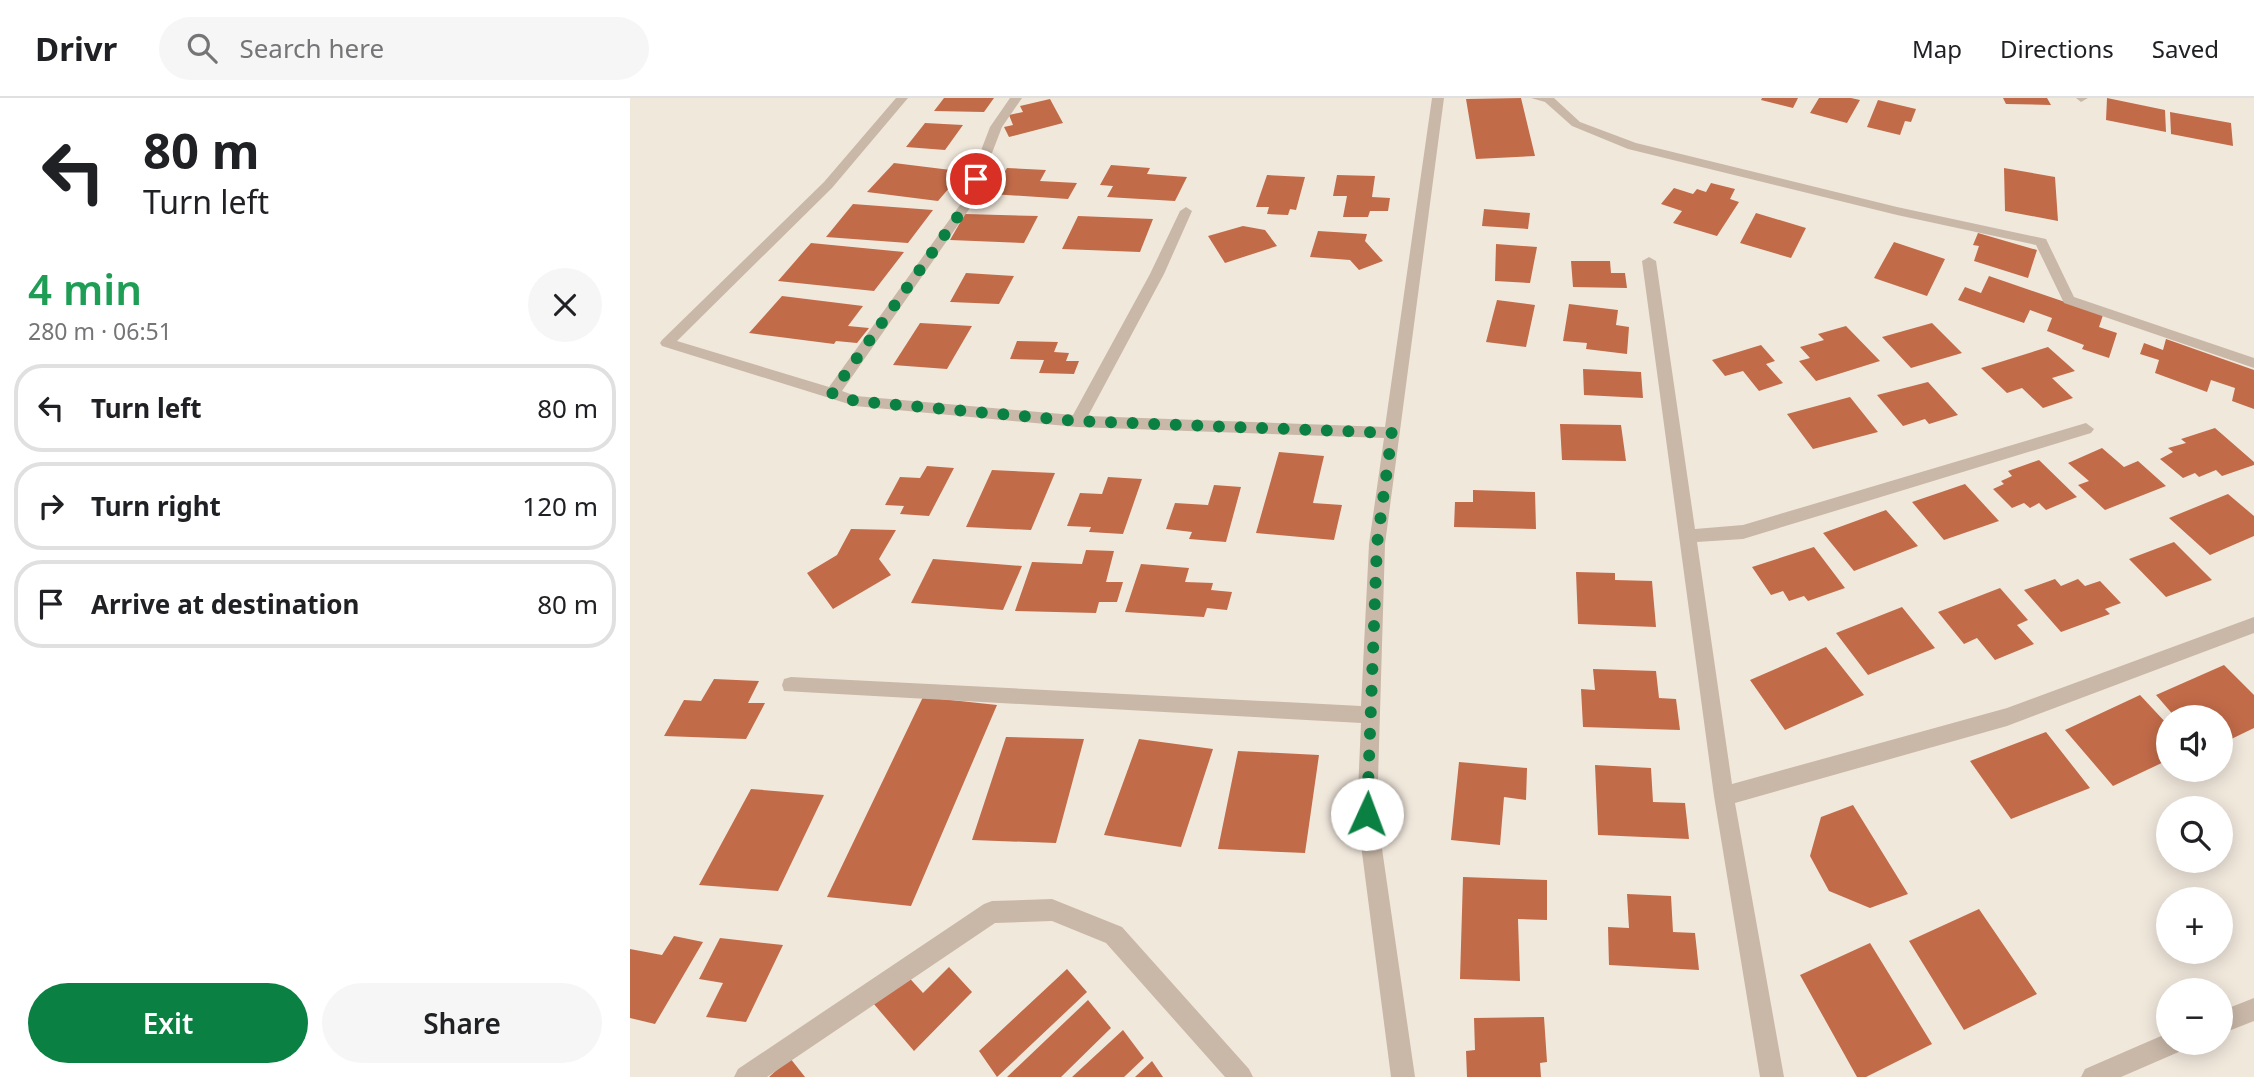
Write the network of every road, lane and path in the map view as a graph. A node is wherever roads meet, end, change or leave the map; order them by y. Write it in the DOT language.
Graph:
graph roads {
  1 [pos="902,98"];
  2 [pos="1016,98"];
  3 [pos="1438,98"];
  4 [pos="1537,98"];
  5 [pos="1186,211"];
  6 [pos="1649,261"];
  7 [pos="2254,363"];
  8 [pos="832,393"];
  9 [pos="1077,421"];
  10 [pos="2086,429"];
  11 [pos="1392,433"];
  12 [pos="1689,536"];
  13 [pos="2254,625"];
  14 [pos="791,685"];
  15 [pos="1371,715"];
  16 [pos="1724,796"];
  17 [pos="2254,1009"];
  18 [pos="2233,1018"];
  19 [pos="2156,1050"];
  20 [pos="746,1077"];
  21 [pos="1241,1077"];
  22 [pos="1403,1077"];
  23 [pos="1772,1077"];
  24 [pos="2093,1077"];
  1 -- 8 [label="street"];
  2 -- 8 [label="street"];
  3 -- 11 [label="street"];
  4 -- 7 [label="street"];
  5 -- 9 [label="street"];
  6 -- 12 [label="street"];
  8 -- 9 [label="street"];
  9 -- 11 [label="street"];
  10 -- 12 [label="street"];
  11 -- 15 [label="street"];
  12 -- 16 [label="street"];
  13 -- 16 [label="street"];
  14 -- 15 [label="street"];
  15 -- 22 [label="street"];
  16 -- 23 [label="street"];
  17 -- 18 [label="street"];
  19 -- 24 [label="street"];
  20 -- 21 [label="street"];
}
